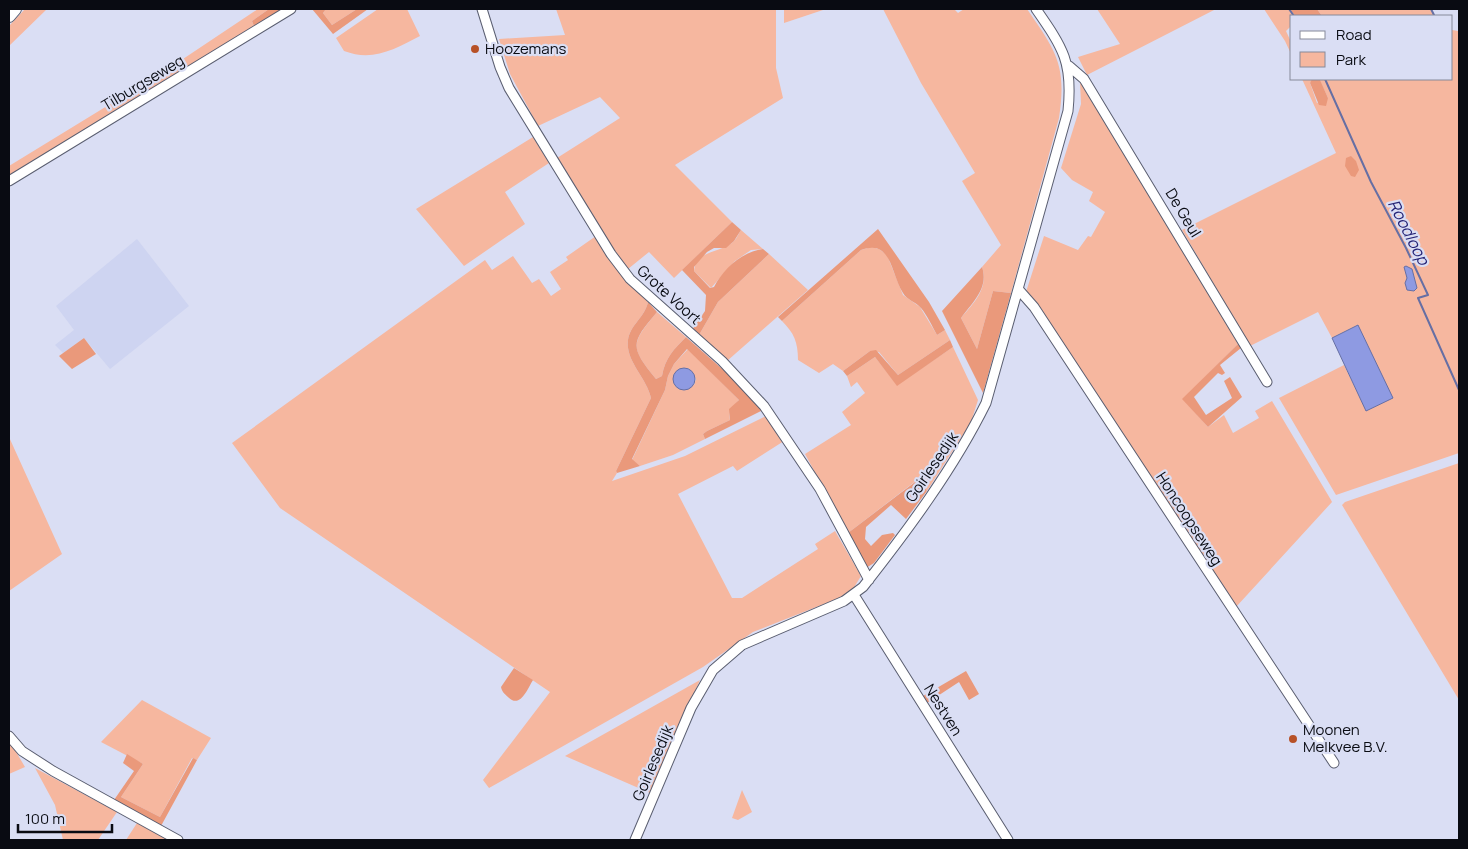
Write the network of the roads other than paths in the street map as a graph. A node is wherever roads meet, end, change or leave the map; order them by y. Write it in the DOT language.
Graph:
graph roads {
  1 [pos="15,9"];
  2 [pos="291,9"];
  3 [pos="482,9"];
  4 [pos="1036,9"];
  5 [pos="9,16"];
  6 [pos="1068,65"];
  7 [pos="9,181"];
  8 [pos="1019,290"];
  9 [pos="1267,382"];
  10 [pos="869,580"];
  11 [pos="854,595"];
  12 [pos="9,736"];
  13 [pos="1334,763"];
  14 [pos="178,840"];
  15 [pos="635,840"];
  16 [pos="1008,840"];
  1 -- 5 [label="highway"];
  2 -- 7 [label="street, Tilburgseweg"];
  3 -- 10 [label="street, Grote Voort"];
  4 -- 6 [label="street, Goirlesedijk"];
  6 -- 8 [label="street, Goirlesedijk"];
  6 -- 9 [label="street, De Geul"];
  8 -- 10 [label="street, Goirlesedijk"];
  8 -- 13 [label="street, Honcoopseweg"];
  10 -- 11 [label="street, Goirlesedijk"];
  11 -- 15 [label="street, Goirlesedijk"];
  11 -- 16 [label="street, Nestven"];
  12 -- 14 [label="street"];
}
